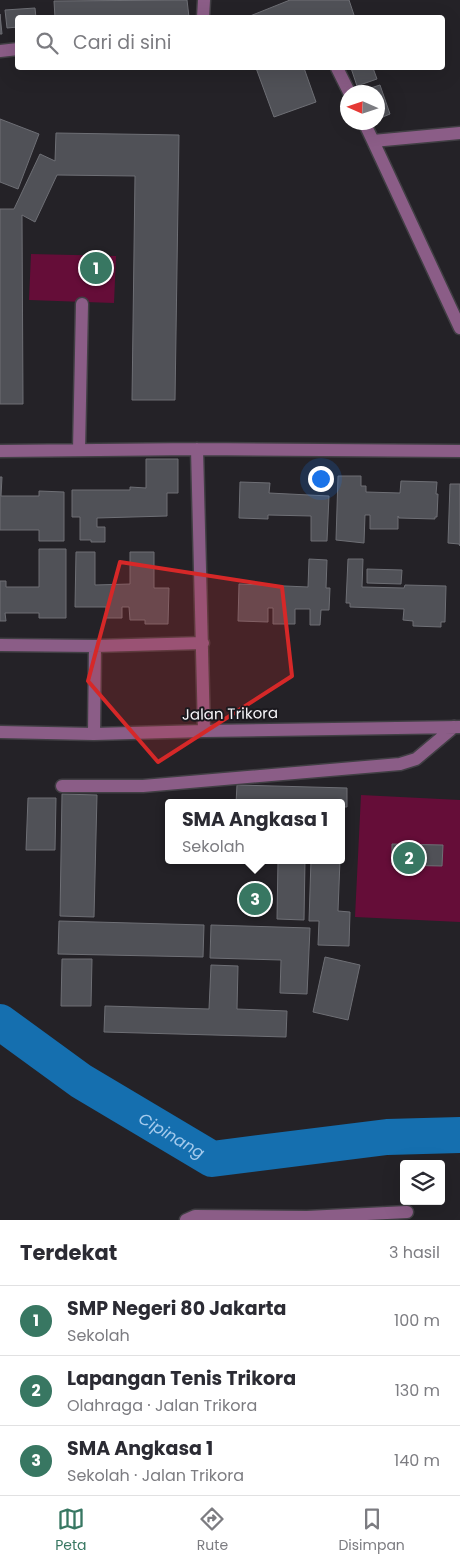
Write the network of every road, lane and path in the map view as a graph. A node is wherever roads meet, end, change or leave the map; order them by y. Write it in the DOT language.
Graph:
graph roads {
  1 [pos="204,0"];
  2 [pos="203,15"];
  3 [pos="15,49"];
  4 [pos="0,51"];
  5 [pos="338,70"];
  6 [pos="346,85"];
  7 [pos="368,130"];
  8 [pos="460,133"];
  9 [pos="373,141"];
  10 [pos="82,304"];
  11 [pos="460,328"];
  12 [pos="197,448"];
  13 [pos="79,450"];
  14 [pos="0,451"];
  15 [pos="460,451"];
  16 [pos="203,644"];
  17 [pos="0,645"];
  18 [pos="95,646"];
  19 [pos="457,727"];
  20 [pos="204,731"];
  21 [pos="0,732"];
  22 [pos="94,734"];
  23 [pos="62,786"];
  24 [pos="407,1212"];
  25 [pos="222,1218"];
  26 [pos="308,1218"];
  27 [pos="186,1220"];
  1 -- 2 [label="street"];
  3 -- 4 [label="street"];
  5 -- 6 [label="street"];
  7 -- 9 [label="street"];
  8 -- 9 [label="street"];
  9 -- 11 [label="street"];
  10 -- 13 [label="street"];
  12 -- 13 [label="street"];
  12 -- 15 [label="street"];
  12 -- 16 [label="street"];
  13 -- 14 [label="street"];
  16 -- 18 [label="street"];
  16 -- 20 [label="street"];
  17 -- 18 [label="street"];
  18 -- 22 [label="street"];
  19 -- 20 [label="street, Jalan Trikora"];
  19 -- 23 [label="street"];
  20 -- 22 [label="street, Jalan Trikora"];
  21 -- 22 [label="street, Jalan Trikora"];
  24 -- 26 [label="street"];
  25 -- 26 [label="street"];
  25 -- 27 [label="street"];
}
